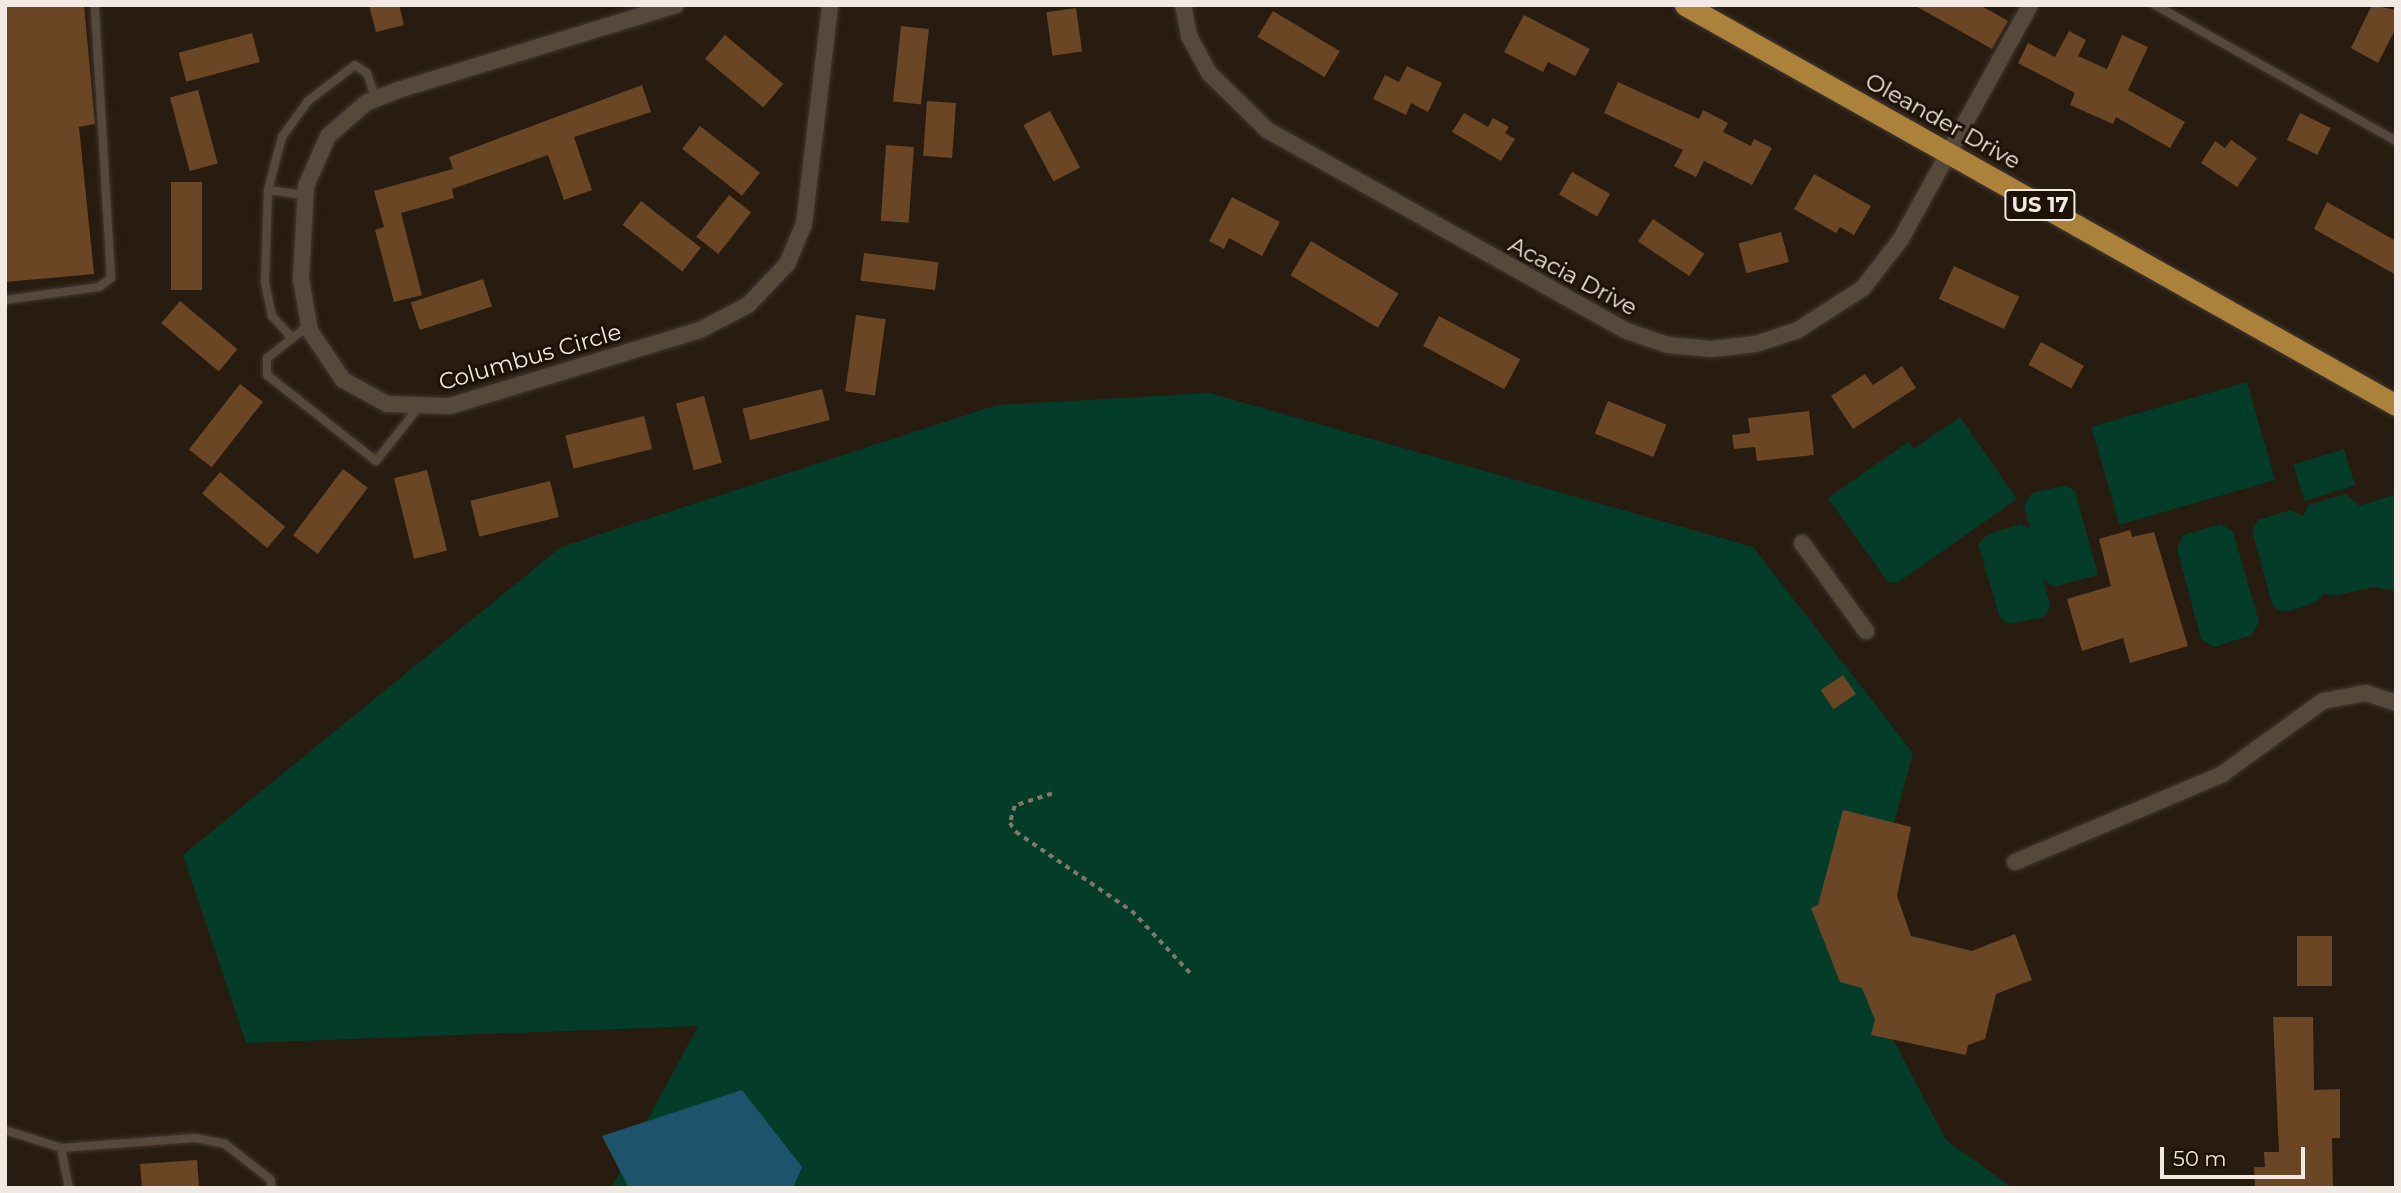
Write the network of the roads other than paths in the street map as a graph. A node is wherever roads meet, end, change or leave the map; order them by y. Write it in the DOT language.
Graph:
graph roads {
  1 [pos="95,5"];
  2 [pos="676,5"];
  3 [pos="830,5"];
  4 [pos="1685,5"];
  5 [pos="2030,5"];
  6 [pos="2155,5"];
  7 [pos="1179,8"];
  8 [pos="376,99"];
  9 [pos="2396,141"];
  10 [pos="1948,154"];
  11 [pos="268,190"];
  12 [pos="304,195"];
  13 [pos="5,300"];
  14 [pos="309,325"];
  15 [pos="292,338"];
  16 [pos="2396,405"];
  17 [pos="418,408"];
  18 [pos="1802,542"];
  19 [pos="1866,631"];
  20 [pos="2396,702"];
  21 [pos="2015,862"];
  22 [pos="5,1130"];
  23 [pos="61,1148"];
  24 [pos="69,1188"];
  25 [pos="271,1188"];
  1 -- 13 [label="lane"];
  2 -- 8 [label="street, Columbus Circle"];
  3 -- 17 [label="street, Columbus Circle"];
  4 -- 10 [label="main road, Oleander Drive / US 17"];
  5 -- 10 [label="street, Acacia Drive"];
  6 -- 9 [label="lane"];
  7 -- 10 [label="street, Acacia Drive"];
  8 -- 11 [label="lane"];
  8 -- 12 [label="street, Columbus Circle"];
  10 -- 16 [label="main road, Oleander Drive / US 17"];
  11 -- 12 [label="lane"];
  11 -- 15 [label="lane"];
  12 -- 14 [label="street, Columbus Circle"];
  14 -- 15 [label="lane"];
  14 -- 17 [label="street, Columbus Circle"];
  15 -- 17 [label="lane"];
  18 -- 19 [label="street"];
  20 -- 21 [label="street"];
  22 -- 23 [label="lane"];
  23 -- 24 [label="lane"];
  23 -- 25 [label="lane"];
}
